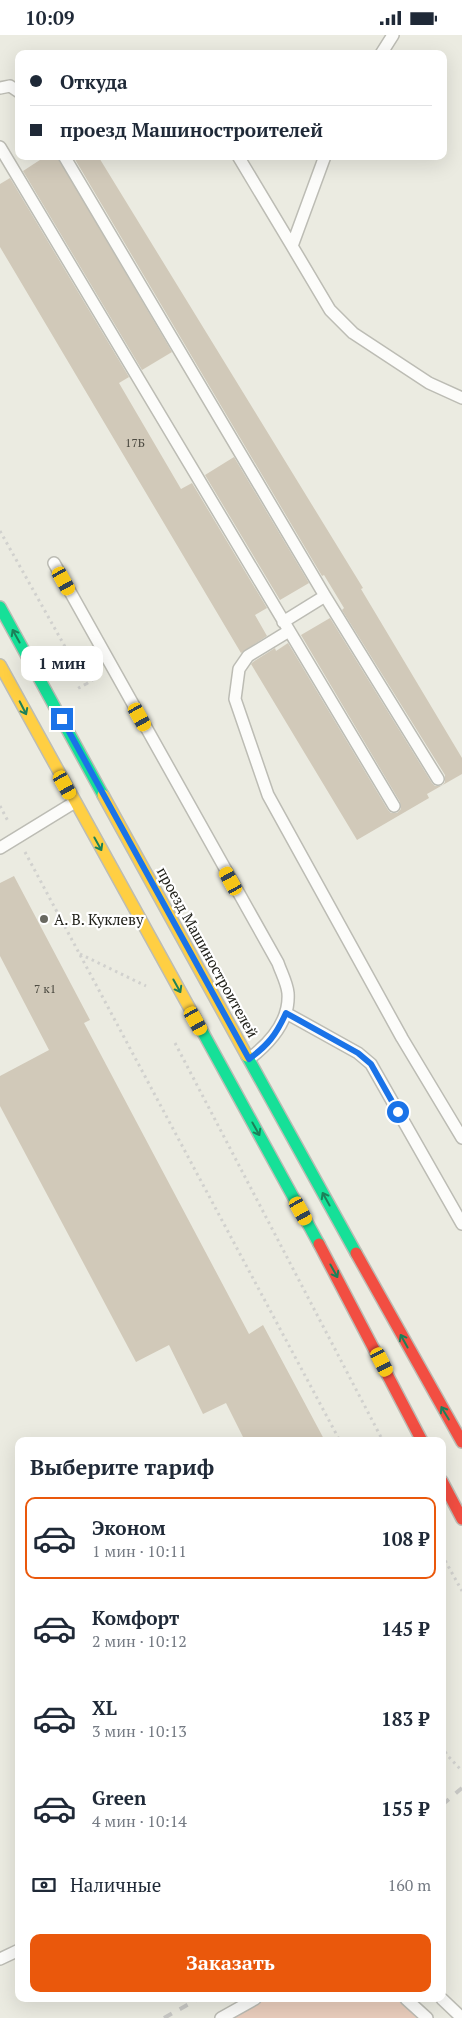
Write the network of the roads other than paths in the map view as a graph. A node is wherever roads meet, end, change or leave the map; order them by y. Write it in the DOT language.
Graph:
graph roads {
  1 [pos="393,35"];
  2 [pos="384,50"];
  3 [pos="0,88"];
  4 [pos="15,89"];
  5 [pos="0,147"];
  6 [pos="66,160"];
  7 [pos="240,160"];
  8 [pos="324,160"];
  9 [pos="292,246"];
  10 [pos="462,399"];
  11 [pos="54,563"];
  12 [pos="325,596"];
  13 [pos="0,607"];
  14 [pos="286,627"];
  15 [pos="0,665"];
  16 [pos="438,779"];
  17 [pos="87,794"];
  18 [pos="394,806"];
  19 [pos="0,847"];
  20 [pos="286,1013"];
  21 [pos="237,1065"];
  22 [pos="462,1138"];
  23 [pos="462,1224"];
  24 [pos="420,1437"];
  25 [pos="462,1442"];
  26 [pos="446,1489"];
  27 [pos="462,1519"];
  28 [pos="15,1951"];
  29 [pos="0,1959"];
  30 [pos="249,2002"];
  31 [pos="409,2002"];
  32 [pos="445,2002"];
  33 [pos="221,2018"];
  34 [pos="427,2018"];
  35 [pos="462,2018"];
  1 -- 2 [label="lane"];
  3 -- 4 [label="lane"];
  5 -- 14 [label="lane"];
  6 -- 12 [label="lane"];
  7 -- 9 [label="lane"];
  8 -- 9 [label="lane"];
  9 -- 10 [label="lane"];
  11 -- 20 [label="lane"];
  12 -- 14 [label="lane"];
  12 -- 16 [label="lane"];
  17 -- 13 [label="main road, проезд Машиностроителей, one-way"];
  14 -- 18 [label="lane"];
  14 -- 22 [label="lane"];
  15 -- 17 [label="main road, проезд Машиностроителей, one-way"];
  17 -- 19 [label="lane"];
  17 -- 21 [label="main road, проезд Машиностроителей"];
  17 -- 21 [label="main road, проезд Машиностроителей, one-way"];
  20 -- 21 [label="lane"];
  20 -- 23 [label="lane"];
  21 -- 24 [label="main road, проезд Машиностроителей, one-way"];
  25 -- 21 [label="main road, проезд Машиностроителей, one-way"];
  26 -- 27 [label="main road"];
  28 -- 29 [label="lane"];
  30 -- 33 [label="lane"];
  31 -- 34 [label="lane"];
  32 -- 35 [label="lane"];
}
